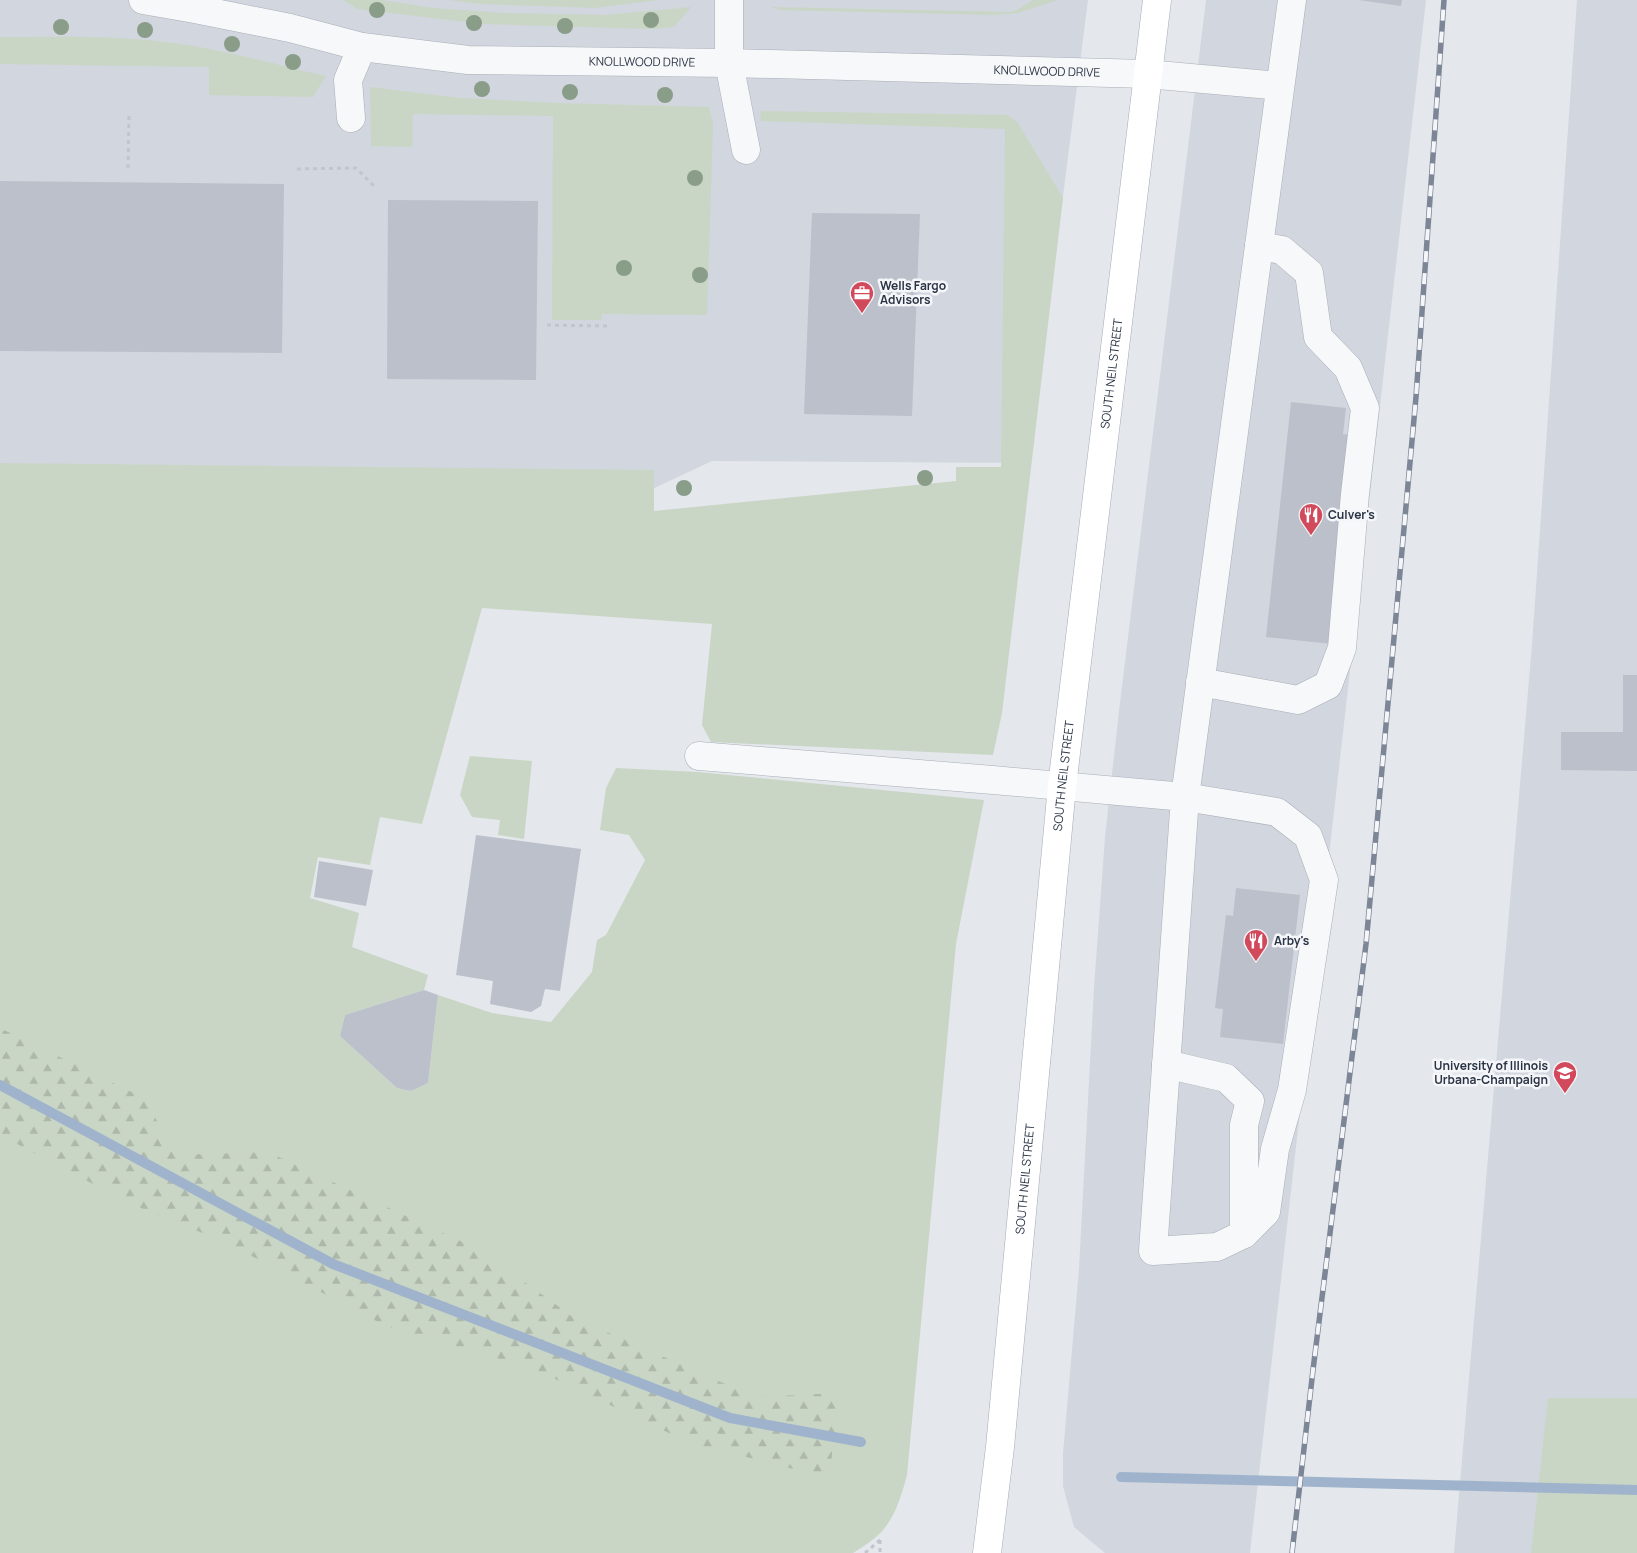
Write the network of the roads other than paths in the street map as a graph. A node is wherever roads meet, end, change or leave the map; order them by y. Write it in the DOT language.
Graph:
graph roads {
  1 [pos="143,0"];
  2 [pos="729,0"];
  3 [pos="1156,0"];
  4 [pos="1292,0"];
  5 [pos="362,47"];
  6 [pos="729,63"];
  7 [pos="1147,74"];
  8 [pos="1280,86"];
  9 [pos="351,118"];
  10 [pos="746,150"];
  11 [pos="1259,246"];
  12 [pos="1200,682"];
  13 [pos="699,756"];
  14 [pos="1062,786"];
  15 [pos="1185,798"];
  16 [pos="1166,1064"];
  17 [pos="1244,1234"];
  18 [pos="987,1553"];
  1 -- 5 [label="street, KNOLLWOOD DRIVE"];
  2 -- 6 [label="street"];
  3 -- 7 [label="main road, SOUTH NEIL STREET"];
  4 -- 8 [label="street"];
  5 -- 6 [label="street, KNOLLWOOD DRIVE"];
  5 -- 9 [label="street"];
  6 -- 7 [label="street, KNOLLWOOD DRIVE"];
  6 -- 10 [label="street"];
  7 -- 8 [label="street, KNOLLWOOD DRIVE"];
  7 -- 14 [label="main road, SOUTH NEIL STREET"];
  8 -- 11 [label="street"];
  11 -- 12 [label="street"];
  11 -- 12 [label="street"];
  12 -- 15 [label="street"];
  13 -- 14 [label="street"];
  14 -- 15 [label="street"];
  14 -- 18 [label="main road, SOUTH NEIL STREET"];
  15 -- 16 [label="street"];
  15 -- 17 [label="street"];
  16 -- 17 [label="street"];
  16 -- 17 [label="street"];
}
